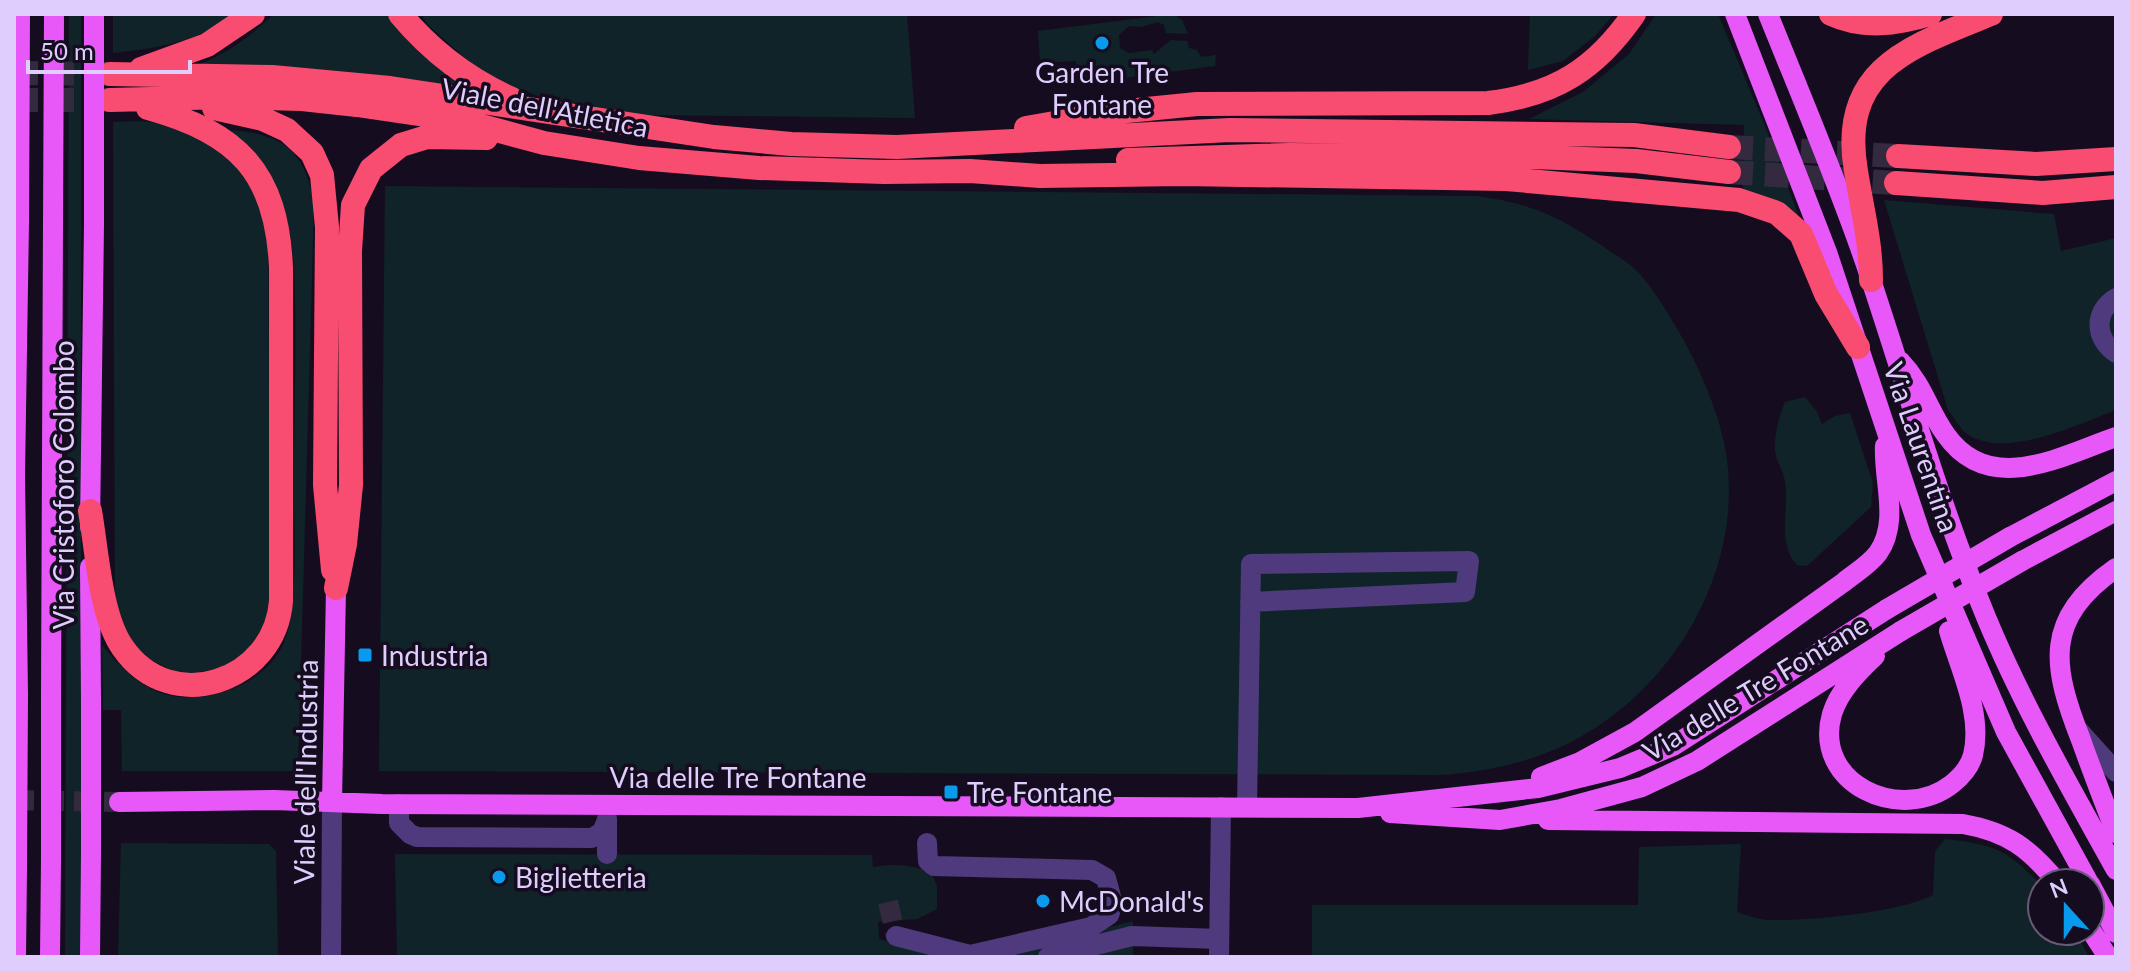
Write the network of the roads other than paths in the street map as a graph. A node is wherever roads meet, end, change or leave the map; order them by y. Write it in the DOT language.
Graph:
graph roads {
  1 [pos="20,14"];
  2 [pos="54,14"];
  3 [pos="94,14"];
  4 [pos="253,14"];
  5 [pos="400,14"];
  6 [pos="1634,14"];
  7 [pos="1735,14"];
  8 [pos="1768,14"];
  9 [pos="1831,14"];
  10 [pos="1930,14"];
  11 [pos="1991,14"];
  12 [pos="160,101"];
  13 [pos="536,110"];
  14 [pos="544,143"];
  15 [pos="937,145"];
  16 [pos="1729,147"];
  17 [pos="1898,156"];
  18 [pos="2116,159"];
  19 [pos="970,171"];
  20 [pos="1729,172"];
  21 [pos="1896,183"];
  22 [pos="2116,187"];
  23 [pos="1871,280"];
  24 [pos="2116,298"];
  25 [pos="1858,347"];
  26 [pos="2116,353"];
  27 [pos="1894,356"];
  28 [pos="1886,430"];
  29 [pos="2116,437"];
  30 [pos="15,477"];
  31 [pos="2116,481"];
  32 [pos="90,511"];
  33 [pos="2116,511"];
  34 [pos="1921,535"];
  35 [pos="2116,568"];
  36 [pos="336,588"];
  37 [pos="1250,602"];
  38 [pos="1901,631"];
  39 [pos="2076,727"];
  40 [pos="2116,772"];
  41 [pos="1485,793"];
  42 [pos="119,802"];
  43 [pos="332,802"];
  44 [pos="399,804"];
  45 [pos="1221,807"];
  46 [pos="1247,807"];
  47 [pos="1358,808"];
  48 [pos="607,812"];
  49 [pos="2112,812"];
  50 [pos="1500,820"];
  51 [pos="2116,833"];
  52 [pos="927,843"];
  53 [pos="607,854"];
  54 [pos="2044,867"];
  55 [pos="2081,867"];
  56 [pos="2116,870"];
  57 [pos="2106,914"];
  58 [pos="2116,933"];
  59 [pos="896,936"];
  60 [pos="1219,948"];
  61 [pos="16,957"];
  62 [pos="50,957"];
  63 [pos="90,957"];
  64 [pos="331,957"];
  65 [pos="1048,957"];
  1 -- 30 [label="main road, Via Cristoforo Colombo, bridge"];
  2 -- 62 [label="main road, Via Cristoforo Colombo, bridge"];
  3 -- 32 [label="main road, Via Cristoforo Colombo, bridge"];
  4 -- 13 [label="highway, Viale dell'Atletica"];
  5 -- 13 [label="highway"];
  6 -- 15 [label="highway"];
  7 -- 25 [label="main road, Via Laurentina"];
  8 -- 23 [label="main road, Via Laurentina"];
  9 -- 10 [label="highway"];
  11 -- 23 [label="highway"];
  12 -- 14 [label="highway, Viale dell'Atletica"];
  12 -- 32 [label="highway, Viale dell'Atletica"];
  12 -- 36 [label="highway"];
  13 -- 15 [label="highway, Viale dell'Atletica"];
  14 -- 19 [label="highway, Viale dell'Atletica"];
  14 -- 36 [label="highway"];
  15 -- 16 [label="highway"];
  17 -- 18 [label="highway"];
  19 -- 20 [label="highway"];
  19 -- 25 [label="highway"];
  21 -- 22 [label="highway"];
  23 -- 27 [label="main road, Via Laurentina"];
  24 -- 26 [label="street"];
  25 -- 28 [label="main road, Via Laurentina"];
  27 -- 29 [label="main road"];
  27 -- 56 [label="main road, Via Laurentina"];
  28 -- 34 [label="main road, Via Laurentina"];
  28 -- 41 [label="main road"];
  30 -- 61 [label="main road, Via Cristoforo Colombo, bridge"];
  31 -- 41 [label="main road, Via delle Tre Fontane, bridge"];
  32 -- 63 [label="main road, Via Cristoforo Colombo, bridge"];
  33 -- 38 [label="main road, Via delle Tre Fontane, bridge"];
  34 -- 38 [label="main road"];
  34 -- 55 [label="main road, Via Laurentina"];
  35 -- 39 [label="main road"];
  36 -- 43 [label="main road, Viale dell'Industria"];
  37 -- 37 [label="street"];
  37 -- 46 [label="street"];
  38 -- 50 [label="main road, Via delle Tre Fontane"];
  39 -- 40 [label="street"];
  39 -- 49 [label="main road"];
  41 -- 47 [label="main road, Via delle Tre Fontane"];
  42 -- 43 [label="main road, Via delle Tre Fontane"];
  43 -- 44 [label="main road, Via delle Tre Fontane"];
  43 -- 64 [label="street, Viale dell'Industria"];
  44 -- 48 [label="main road, Via delle Tre Fontane"];
  44 -- 48 [label="street"];
  45 -- 46 [label="main road, Via delle Tre Fontane"];
  45 -- 48 [label="main road, Via delle Tre Fontane"];
  45 -- 60 [label="street"];
  46 -- 47 [label="main road, Via delle Tre Fontane"];
  47 -- 50 [label="main road, Via delle Tre Fontane"];
  48 -- 53 [label="street"];
  49 -- 51 [label="main road"];
  50 -- 54 [label="main road"];
  52 -- 59 [label="street"];
  57 -- 58 [label="main road, Via Laurentina"];
  60 -- 65 [label="street"];
}
